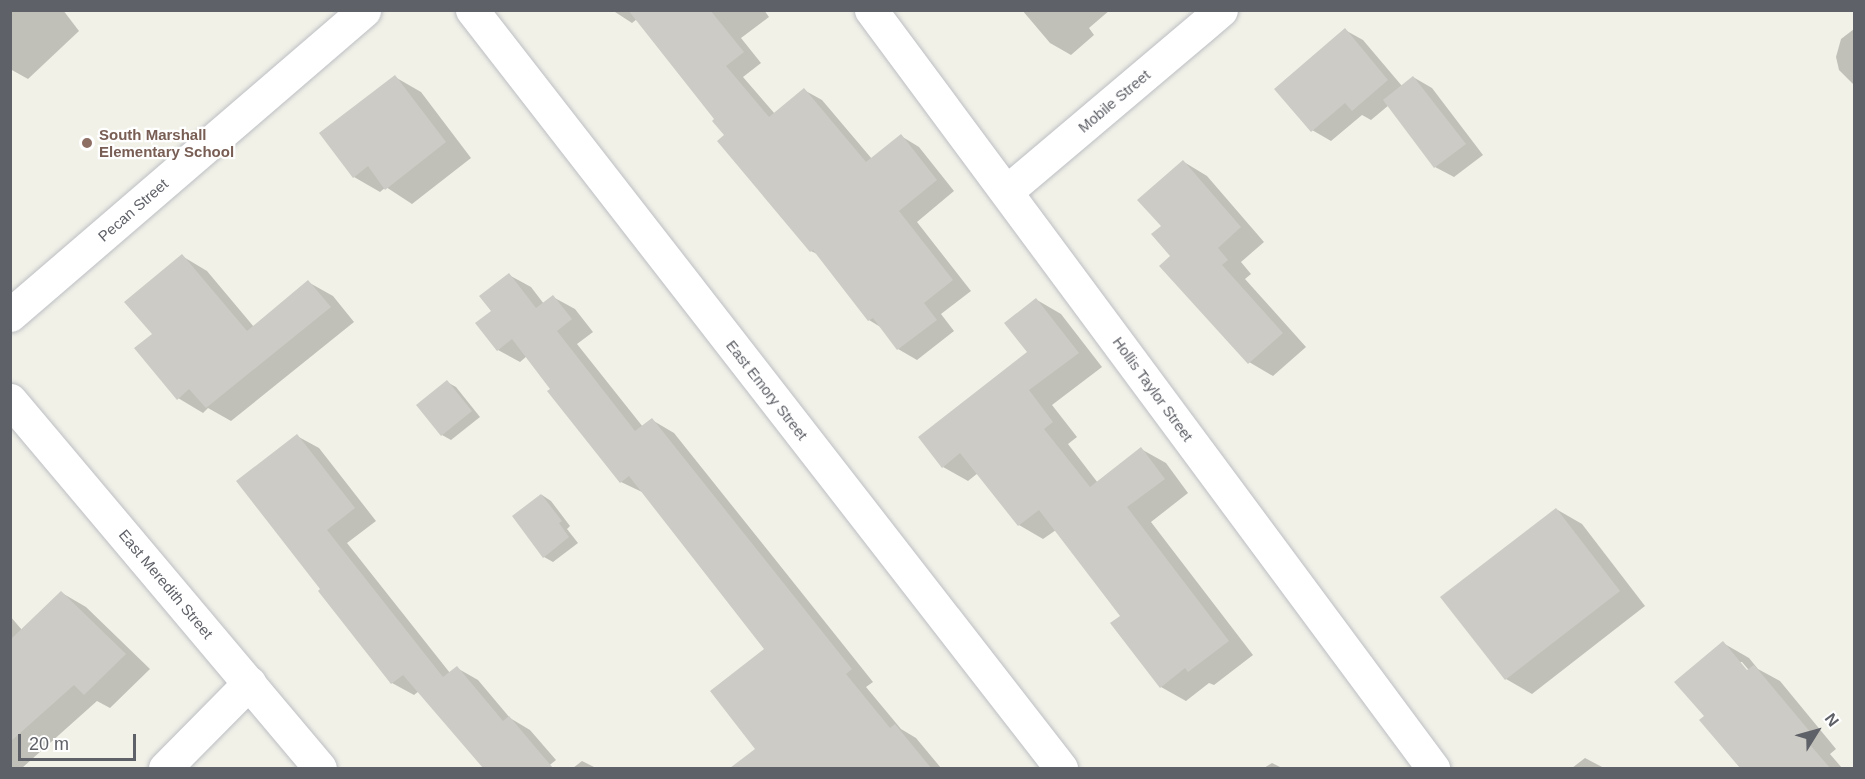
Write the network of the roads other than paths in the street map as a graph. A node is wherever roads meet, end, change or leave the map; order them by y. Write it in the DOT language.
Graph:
graph roads {
  1 [pos="364,10"];
  2 [pos="472,10"];
  3 [pos="871,10"];
  4 [pos="1221,10"];
  5 [pos="1007,191"];
  6 [pos="10,315"];
  7 [pos="10,400"];
  8 [pos="249,682"];
  9 [pos="165,768"];
  10 [pos="320,768"];
  11 [pos="1062,768"];
  12 [pos="1433,768"];
  1 -- 6 [label="street, Pecan Street"];
  2 -- 11 [label="street, East Emory Street"];
  3 -- 5 [label="street, Hollis Taylor Street"];
  4 -- 5 [label="street, Mobile Street"];
  5 -- 12 [label="street, Hollis Taylor Street"];
  7 -- 8 [label="street, East Meredith Street"];
  8 -- 9 [label="street"];
  8 -- 10 [label="street, East Meredith Street"];
}
